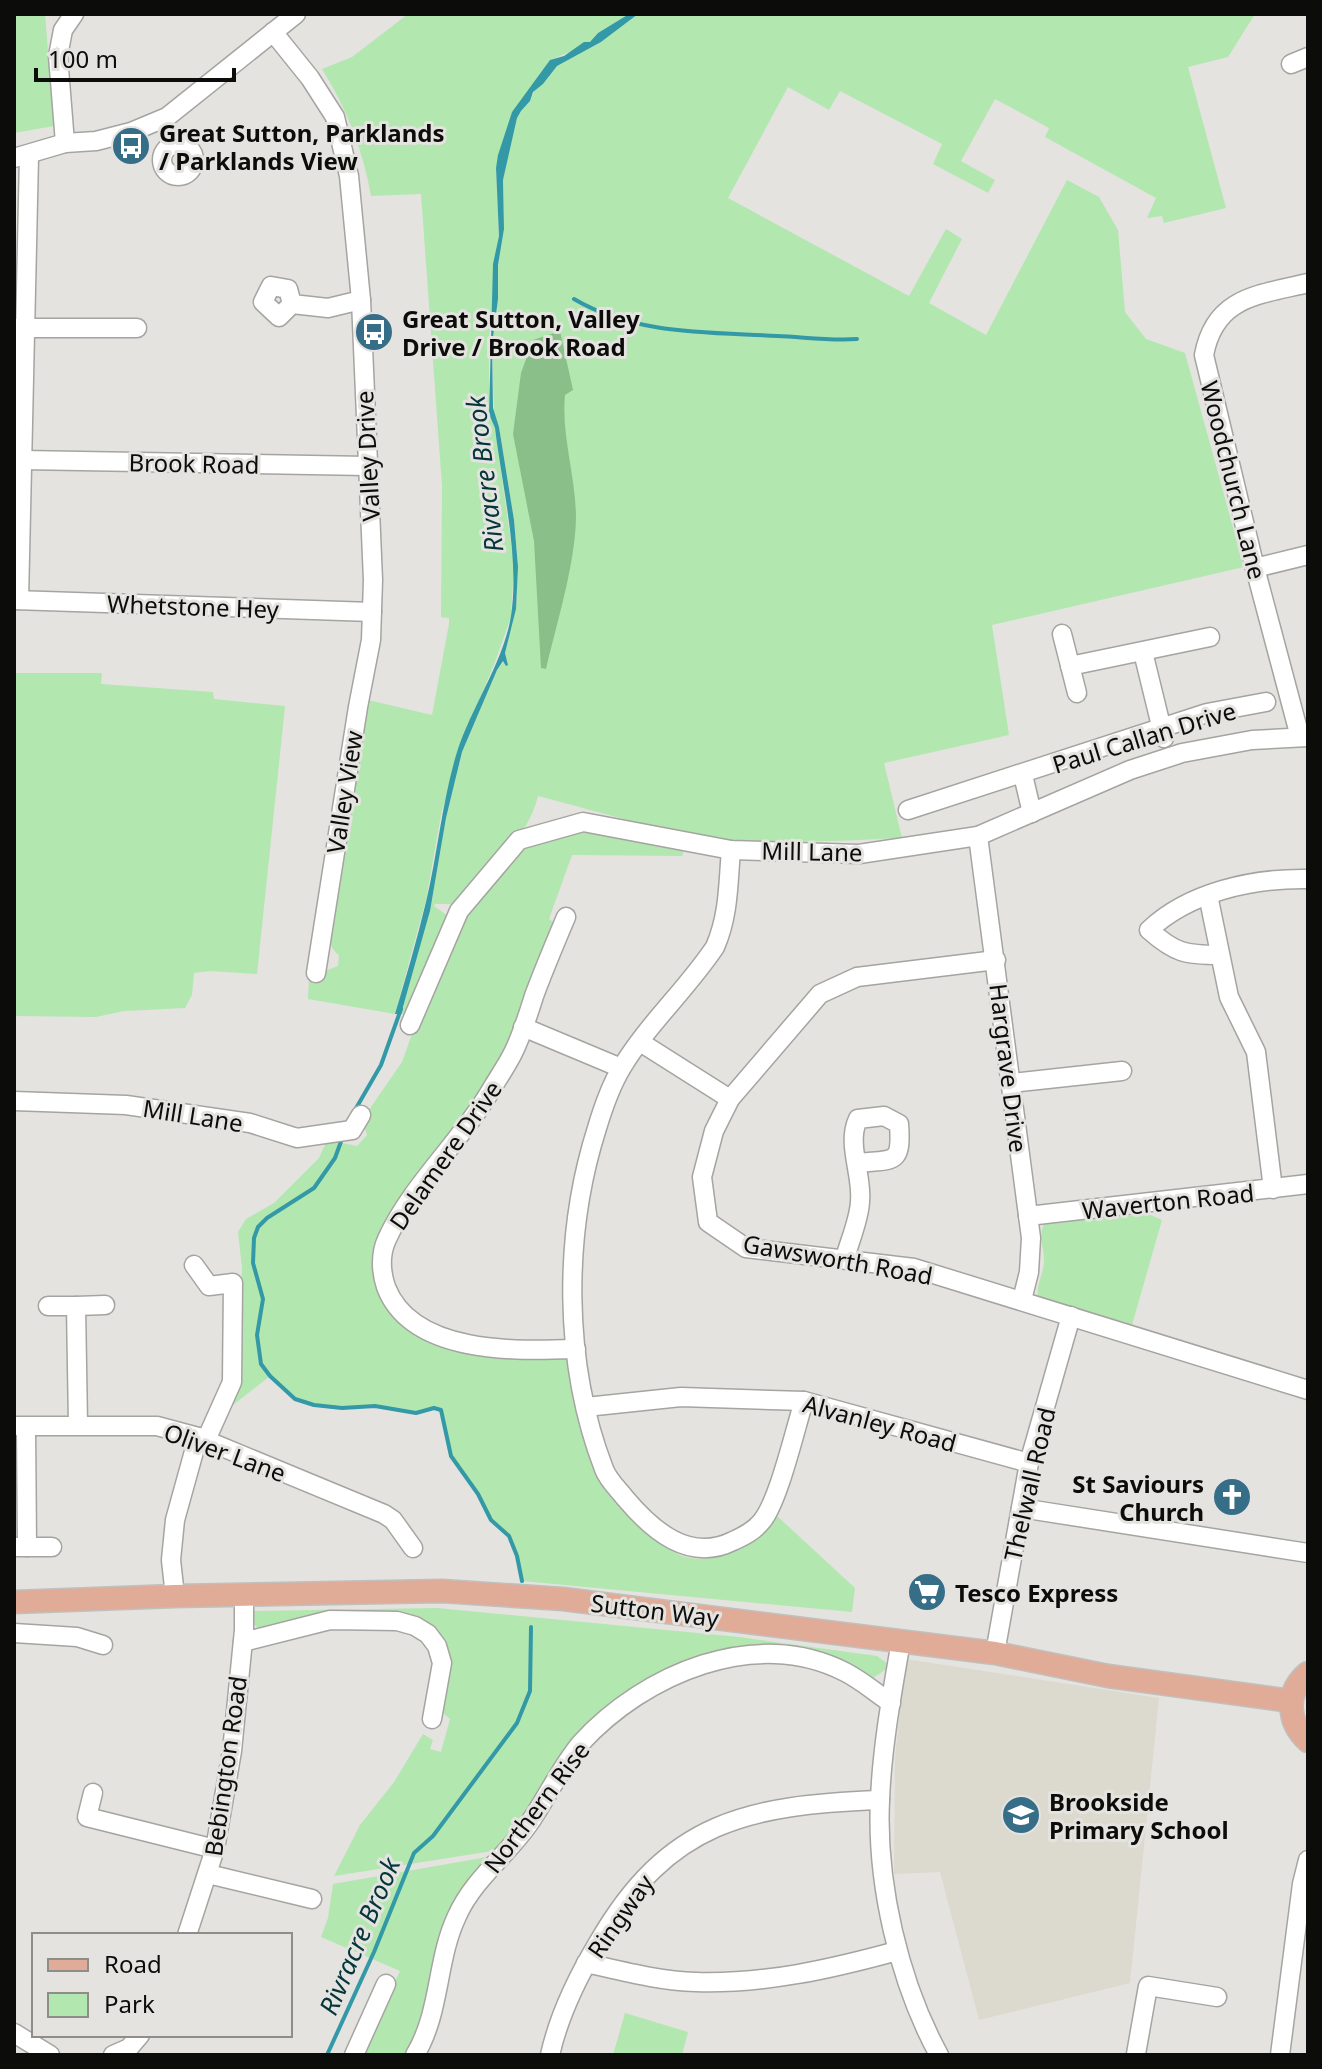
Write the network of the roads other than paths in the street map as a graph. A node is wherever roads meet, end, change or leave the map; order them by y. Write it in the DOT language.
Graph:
graph roads {
  1 [pos="74,14"];
  2 [pos="296,14"];
  3 [pos="273,32"];
  4 [pos="167,117"];
  5 [pos="65,143"];
  6 [pos="176,144"];
  7 [pos="22,157"];
  8 [pos="1308,283"];
  9 [pos="361,300"];
  10 [pos="292,304"];
  11 [pos="20,328"];
  12 [pos="137,328"];
  13 [pos="22,460"];
  14 [pos="367,466"];
  15 [pos="1308,555"];
  16 [pos="1255,568"];
  17 [pos="16,600"];
  18 [pos="372,612"];
  19 [pos="1062,634"];
  20 [pos="1210,637"];
  21 [pos="1143,652"];
  22 [pos="1070,666"];
  23 [pos="1077,693"];
  24 [pos="1266,702"];
  25 [pos="1162,729"];
  26 [pos="1304,737"];
  27 [pos="1168,757"];
  28 [pos="1023,775"];
  29 [pos="908,810"];
  30 [pos="1032,813"];
  31 [pos="978,836"];
  32 [pos="731,850"];
  33 [pos="1308,879"];
  34 [pos="1208,895"];
  35 [pos="566,917"];
  36 [pos="1220,955"];
  37 [pos="996,960"];
  38 [pos="316,973"];
  39 [pos="410,1025"];
  40 [pos="523,1027"];
  41 [pos="640,1042"];
  42 [pos="621,1068"];
  43 [pos="1122,1071"];
  44 [pos="1011,1083"];
  45 [pos="730,1099"];
  46 [pos="14,1101"];
  47 [pos="361,1115"];
  48 [pos="857,1163"];
  49 [pos="1308,1184"];
  50 [pos="1273,1189"];
  51 [pos="1028,1216"];
  52 [pos="845,1258"];
  53 [pos="194,1265"];
  54 [pos="1022,1300"];
  55 [pos="105,1305"];
  56 [pos="48,1306"];
  57 [pos="76,1306"];
  58 [pos="1071,1316"];
  59 [pos="576,1349"];
  60 [pos="1308,1390"];
  61 [pos="804,1401"];
  62 [pos="586,1407"];
  63 [pos="78,1425"];
  64 [pos="20,1426"];
  65 [pos="202,1439"];
  66 [pos="1029,1463"];
  67 [pos="1021,1508"];
  68 [pos="21,1547"];
  69 [pos="52,1547"];
  70 [pos="413,1548"];
  71 [pos="1308,1553"];
  72 [pos="244,1594"];
  73 [pos="175,1596"];
  74 [pos="14,1602"];
  75 [pos="14,1633"];
  76 [pos="901,1641"];
  77 [pos="243,1642"];
  78 [pos="103,1645"];
  79 [pos="995,1653"];
  80 [pos="1308,1673"];
  81 [pos="1291,1701"];
  82 [pos="891,1703"];
  83 [pos="432,1719"];
  84 [pos="1307,1743"];
  85 [pos="93,1793"];
  86 [pos="880,1800"];
  87 [pos="215,1849"];
  88 [pos="1308,1860"];
  89 [pos="208,1874"];
  90 [pos="312,1899"];
  91 [pos="188,1933"];
  92 [pos="897,1951"];
  93 [pos="586,1963"];
  94 [pos="386,1984"];
  95 [pos="1217,1997"];
  96 [pos="14,2033"];
  97 [pos="138,2037"];
  98 [pos="50,2055"];
  99 [pos="113,2055"];
  100 [pos="354,2055"];
  101 [pos="415,2055"];
  102 [pos="550,2055"];
  103 [pos="939,2055"];
  104 [pos="1137,2055"];
  105 [pos="1280,2055"];
  1 -- 5 [label="street"];
  2 -- 3 [label="street"];
  3 -- 4 [label="street"];
  3 -- 9 [label="street, Valley Drive"];
  4 -- 5 [label="street"];
  4 -- 6 [label="street"];
  5 -- 7 [label="street"];
  7 -- 11 [label="street"];
  8 -- 16 [label="street, Woodchurch Lane"];
  9 -- 10 [label="street"];
  9 -- 14 [label="street, Valley Drive"];
  11 -- 12 [label="street"];
  11 -- 13 [label="street"];
  13 -- 14 [label="street, Brook Road"];
  13 -- 17 [label="street"];
  14 -- 18 [label="street, Valley Drive"];
  15 -- 16 [label="street"];
  16 -- 26 [label="street, Woodchurch Lane"];
  17 -- 18 [label="street, Whetstone Hey"];
  18 -- 38 [label="street, Valley View"];
  19 -- 22 [label="street"];
  20 -- 21 [label="street"];
  21 -- 22 [label="street"];
  21 -- 25 [label="street"];
  22 -- 23 [label="street"];
  24 -- 25 [label="street, Paul Callan Drive"];
  25 -- 27 [label="street"];
  25 -- 28 [label="street, Paul Callan Drive"];
  26 -- 27 [label="street, Mill Lane"];
  27 -- 30 [label="street, Mill Lane"];
  28 -- 29 [label="street, Paul Callan Drive"];
  28 -- 30 [label="street, Paul Callan Drive"];
  30 -- 31 [label="street, Mill Lane"];
  31 -- 32 [label="street, Mill Lane"];
  31 -- 37 [label="street, Hargrave Drive"];
  32 -- 39 [label="street, Mill Lane"];
  32 -- 41 [label="street"];
  33 -- 34 [label="street"];
  34 -- 36 [label="street"];
  34 -- 36 [label="street"];
  35 -- 40 [label="street, Delamere Drive"];
  36 -- 50 [label="street"];
  37 -- 44 [label="street, Hargrave Drive"];
  37 -- 45 [label="street, Gawsworth Road"];
  40 -- 42 [label="street"];
  40 -- 59 [label="street, Delamere Drive"];
  41 -- 42 [label="street"];
  41 -- 45 [label="street"];
  42 -- 59 [label="street"];
  43 -- 44 [label="street"];
  44 -- 51 [label="street, Hargrave Drive"];
  45 -- 52 [label="street, Gawsworth Road"];
  46 -- 47 [label="street, Mill Lane"];
  48 -- 52 [label="street"];
  49 -- 50 [label="street, Waverton Road"];
  50 -- 51 [label="street, Waverton Road"];
  51 -- 54 [label="street, Hargrave Drive"];
  52 -- 54 [label="street, Gawsworth Road"];
  53 -- 65 [label="street"];
  54 -- 58 [label="street, Gawsworth Road"];
  55 -- 57 [label="street"];
  56 -- 57 [label="street"];
  57 -- 63 [label="street"];
  58 -- 60 [label="street, Gawsworth Road"];
  58 -- 66 [label="street, Thelwall Road"];
  59 -- 62 [label="street"];
  61 -- 62 [label="street, Alvanley Road"];
  61 -- 62 [label="street"];
  61 -- 66 [label="street, Alvanley Road"];
  63 -- 64 [label="street, Oliver Lane"];
  63 -- 65 [label="street, Oliver Lane"];
  64 -- 68 [label="street"];
  65 -- 70 [label="street, Oliver Lane"];
  65 -- 73 [label="street"];
  66 -- 67 [label="street, Thelwall Road"];
  67 -- 71 [label="street"];
  67 -- 79 [label="street, Thelwall Road"];
  68 -- 69 [label="street"];
  72 -- 73 [label="main road, Sutton Way"];
  72 -- 76 [label="main road, Sutton Way"];
  72 -- 77 [label="street, Bebington Road"];
  73 -- 74 [label="main road, Sutton Way"];
  75 -- 78 [label="street"];
  76 -- 79 [label="main road, Sutton Way"];
  76 -- 82 [label="street"];
  77 -- 83 [label="street"];
  77 -- 87 [label="street, Bebington Road"];
  79 -- 81 [label="main road, Sutton Way"];
  80 -- 81 [label="main road"];
  81 -- 84 [label="main road"];
  82 -- 86 [label="street"];
  82 -- 101 [label="street, Northern Rise"];
  85 -- 87 [label="street"];
  86 -- 92 [label="street"];
  86 -- 93 [label="street, Ringway"];
  87 -- 89 [label="street, Bebington Road"];
  88 -- 105 [label="street"];
  89 -- 90 [label="street"];
  89 -- 91 [label="street, Bebington Road"];
  92 -- 93 [label="street"];
  92 -- 103 [label="street"];
  93 -- 102 [label="street, Ringway"];
  94 -- 100 [label="street"];
  95 -- 104 [label="street"];
  96 -- 98 [label="street"];
  97 -- 99 [label="street"];
}
